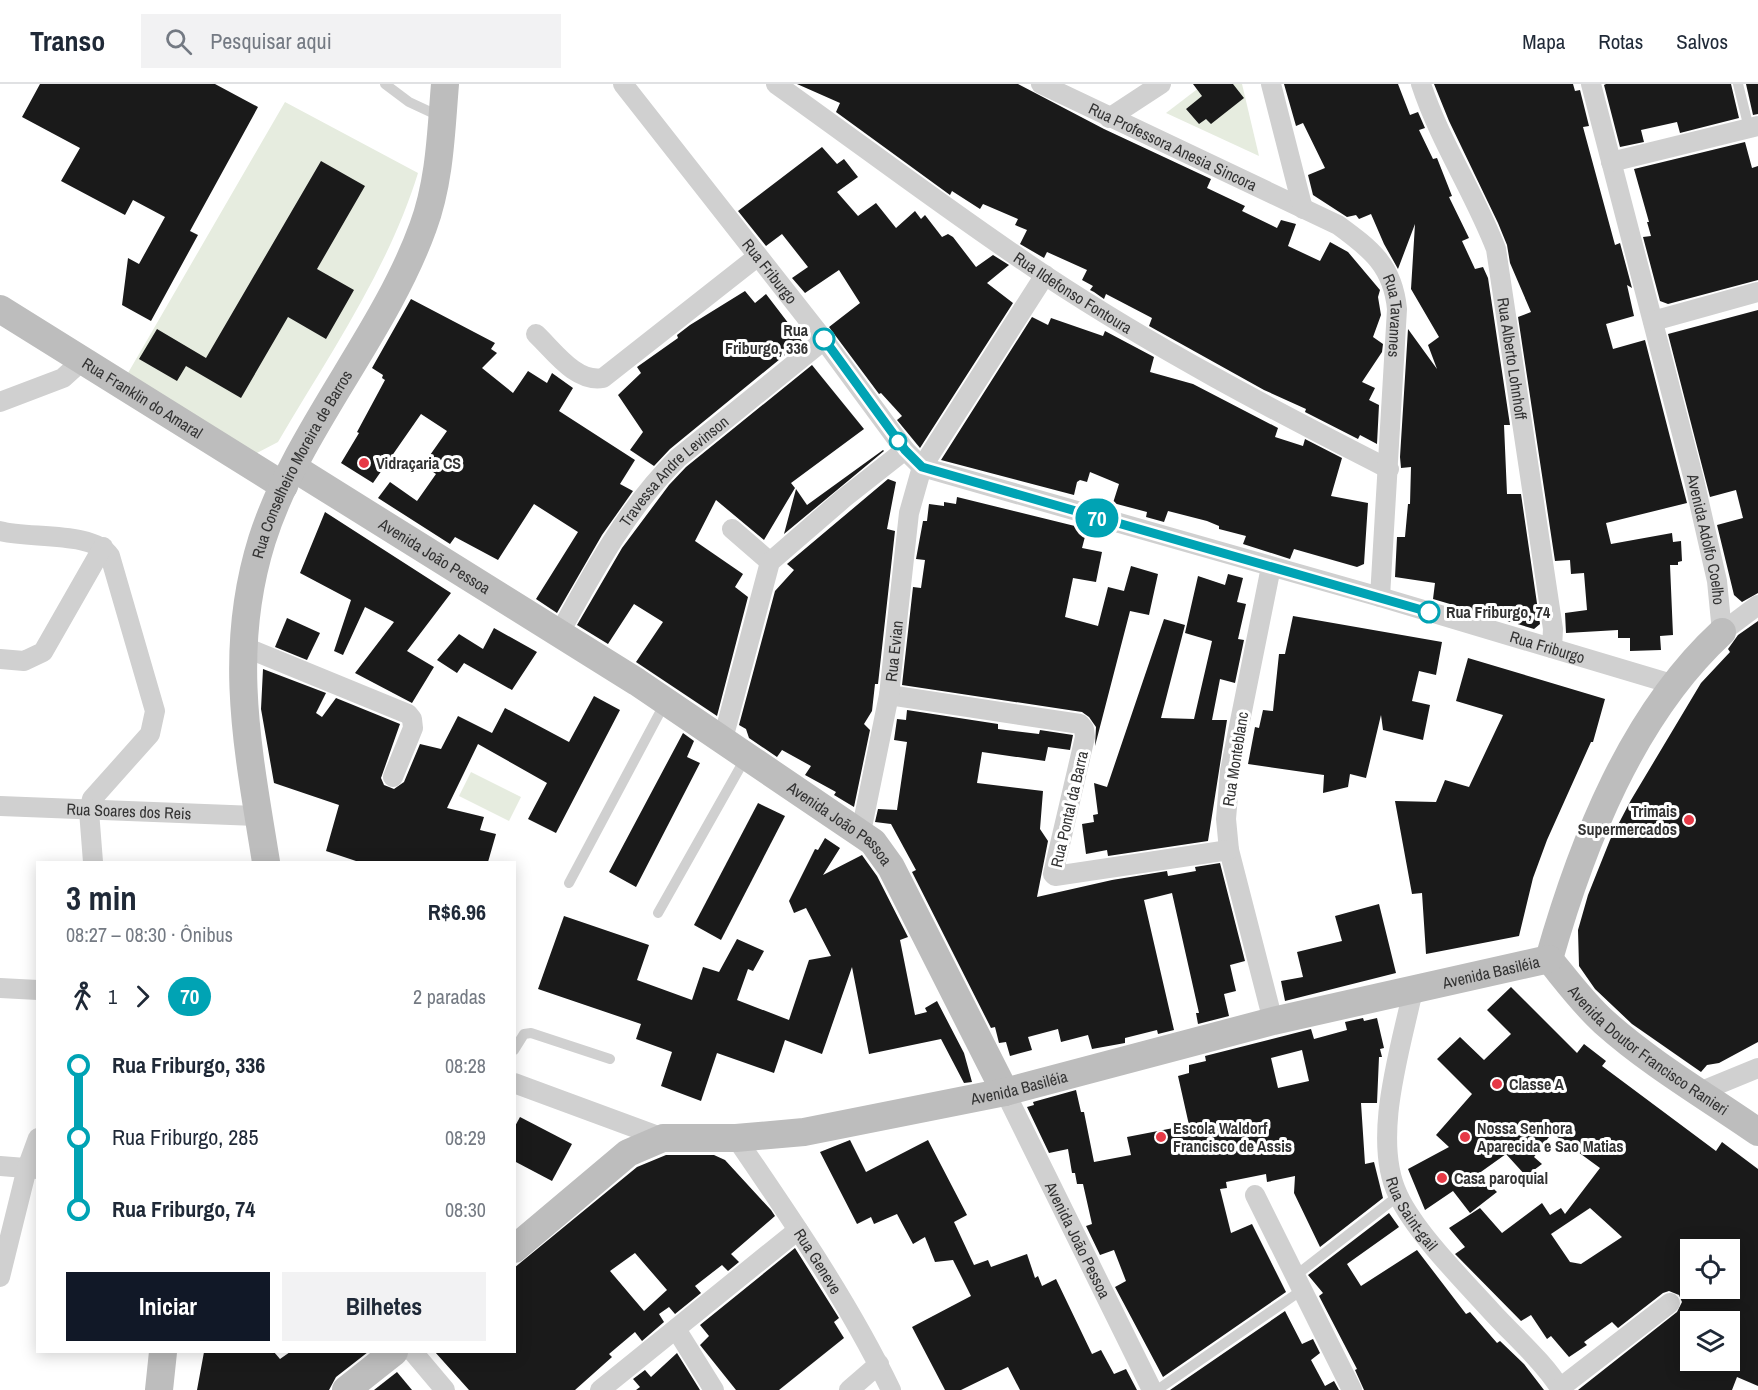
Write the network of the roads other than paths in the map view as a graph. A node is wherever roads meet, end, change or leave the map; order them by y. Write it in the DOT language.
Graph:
graph roads {
  1 [pos="385,84"];
  2 [pos="445,84"];
  3 [pos="623,84"];
  4 [pos="776,84"];
  5 [pos="1041,84"];
  6 [pos="1161,84"];
  7 [pos="1271,84"];
  8 [pos="1421,84"];
  9 [pos="1591,84"];
  10 [pos="1738,84"];
  11 [pos="442,117"];
  12 [pos="1109,118"];
  13 [pos="1753,127"];
  14 [pos="1611,162"];
  15 [pos="1303,208"];
  16 [pos="757,257"];
  17 [pos="1045,275"];
  18 [pos="1758,291"];
  19 [pos="0,309"];
  20 [pos="1653,321"];
  21 [pos="536,334"];
  22 [pos="824,339"];
  23 [pos="84,359"];
  24 [pos="0,402"];
  25 [pos="905,450"];
  26 [pos="922,467"];
  27 [pos="1389,469"];
  28 [pos="289,477"];
  29 [pos="732,529"];
  30 [pos="0,531"];
  31 [pos="103,547"];
  32 [pos="770,561"];
  33 [pos="1270,567"];
  34 [pos="1380,597"];
  35 [pos="1720,597"];
  36 [pos="1752,609"];
  37 [pos="1722,632"];
  38 [pos="559,634"];
  39 [pos="242,646"];
  40 [pos="1552,648"];
  41 [pos="0,659"];
  42 [pos="1672,684"];
  43 [pos="889,695"];
  44 [pos="666,701"];
  45 [pos="723,739"];
  46 [pos="747,755"];
  47 [pos="393,777"];
  48 [pos="0,806"];
  49 [pos="89,810"];
  50 [pos="258,816"];
  51 [pos="861,832"];
  52 [pos="1229,850"];
  53 [pos="93,861"];
  54 [pos="266,861"];
  55 [pos="569,883"];
  56 [pos="658,913"];
  57 [pos="1550,959"];
  58 [pos="0,988"];
  59 [pos="36,990"];
  60 [pos="1413,990"];
  61 [pos="1273,1021"];
  62 [pos="516,1047"];
  63 [pos="610,1059"];
  64 [pos="1758,1068"];
  65 [pos="516,1084"];
  66 [pos="1005,1092"];
  67 [pos="1697,1093"];
  68 [pos="1758,1132"];
  69 [pos="663,1138"];
  70 [pos="736,1138"];
  71 [pos="36,1148"];
  72 [pos="0,1166"];
  73 [pos="32,1168"];
  74 [pos="1255,1195"];
  75 [pos="1398,1196"];
  76 [pos="798,1230"];
  77 [pos="516,1247"];
  78 [pos="0,1277"];
  79 [pos="1299,1283"];
  80 [pos="1671,1304"];
  81 [pos="676,1329"];
  82 [pos="163,1353"];
  83 [pos="393,1353"];
  84 [pos="414,1353"];
  85 [pos="879,1364"];
  86 [pos="1561,1389"];
  87 [pos="159,1390"];
  88 [pos="346,1390"];
  89 [pos="445,1390"];
  90 [pos="600,1390"];
  91 [pos="714,1390"];
  92 [pos="849,1390"];
  93 [pos="891,1390"];
  94 [pos="1152,1390"];
  95 [pos="1157,1390"];
  96 [pos="1352,1390"];
  1 -- 11 [label="lane"];
  2 -- 11 [label="street, Rua Conselheiro Moreira de Barros"];
  3 -- 16 [label="street, Rua Friburgo"];
  4 -- 17 [label="street, Rua Ildefonso Fontoura"];
  5 -- 12 [label="street, Rua Professora Anesia Sincora"];
  6 -- 12 [label="street"];
  7 -- 15 [label="street"];
  8 -- 40 [label="street, Rua Alberto Lohnhoff"];
  9 -- 14 [label="street, Avenida Adolfo Coelho"];
  10 -- 13 [label="lane"];
  11 -- 28 [label="street, Rua Conselheiro Moreira de Barros"];
  12 -- 15 [label="street, Rua Professora Anesia Sincora"];
  13 -- 14 [label="street"];
  14 -- 20 [label="street, Avenida Adolfo Coelho"];
  15 -- 27 [label="street, Rua Tavannes"];
  16 -- 21 [label="street"];
  16 -- 22 [label="street, Rua Friburgo"];
  17 -- 26 [label="street, Rua Evian"];
  17 -- 27 [label="street, Rua Ildefonso Fontoura"];
  18 -- 20 [label="street"];
  19 -- 23 [label="street, Rua Franklin do Amaral"];
  20 -- 35 [label="street, Avenida Adolfo Coelho"];
  22 -- 25 [label="street, Rua Friburgo"];
  22 -- 38 [label="street, Travessa Andre Levinson"];
  23 -- 24 [label="street"];
  23 -- 28 [label="street, Rua Franklin do Amaral"];
  25 -- 26 [label="street, Rua Friburgo"];
  25 -- 32 [label="street"];
  26 -- 33 [label="street, Rua Friburgo"];
  26 -- 43 [label="street, Rua Evian"];
  27 -- 34 [label="street, Rua Tavannes"];
  28 -- 38 [label="street, Avenida João Pessoa"];
  28 -- 39 [label="street, Rua Conselheiro Moreira de Barros"];
  29 -- 32 [label="street"];
  30 -- 31 [label="street"];
  31 -- 41 [label="street"];
  31 -- 49 [label="street"];
  32 -- 45 [label="street"];
  33 -- 34 [label="street, Rua Friburgo"];
  33 -- 52 [label="street, Rua Monteblanc"];
  34 -- 40 [label="street, Rua Friburgo"];
  35 -- 36 [label="street"];
  35 -- 37 [label="street, Avenida Adolfo Coelho"];
  36 -- 37 [label="street"];
  37 -- 42 [label="street"];
  38 -- 44 [label="street, Avenida João Pessoa"];
  39 -- 47 [label="street"];
  39 -- 50 [label="street, Rua Conselheiro Moreira de Barros"];
  40 -- 42 [label="street, Rua Friburgo"];
  42 -- 57 [label="street"];
  43 -- 51 [label="street, Rua Evian"];
  43 -- 52 [label="street, Rua Pontal da Barra"];
  44 -- 45 [label="street, Avenida João Pessoa"];
  44 -- 55 [label="lane"];
  45 -- 46 [label="street, Avenida João Pessoa"];
  46 -- 51 [label="street, Avenida João Pessoa"];
  46 -- 56 [label="lane"];
  48 -- 49 [label="street, Rua Soares dos Reis"];
  49 -- 50 [label="street, Rua Soares dos Reis"];
  49 -- 53 [label="street"];
  50 -- 54 [label="street, Rua Conselheiro Moreira de Barros"];
  51 -- 66 [label="street, Avenida João Pessoa"];
  52 -- 61 [label="street, Rua Monteblanc"];
  57 -- 60 [label="street, Avenida Basiléia"];
  57 -- 67 [label="street, Avenida Doutor Francisco Ranieri"];
  58 -- 59 [label="street"];
  60 -- 61 [label="street, Avenida Basiléia"];
  60 -- 75 [label="street, Rua Saint-gail"];
  61 -- 66 [label="street, Avenida Basiléia"];
  62 -- 63 [label="lane"];
  64 -- 67 [label="street"];
  65 -- 69 [label="street"];
  66 -- 70 [label="street, Avenida Basiléia"];
  66 -- 94 [label="street, Avenida João Pessoa"];
  67 -- 68 [label="street, Avenida Doutor Francisco Ranieri"];
  69 -- 70 [label="street, Avenida Basiléia"];
  69 -- 77 [label="street, Avenida Basiléia"];
  70 -- 76 [label="street, Rua Geneve"];
  71 -- 73 [label="street"];
  72 -- 73 [label="street"];
  73 -- 78 [label="street"];
  74 -- 79 [label="street"];
  75 -- 79 [label="lane"];
  75 -- 86 [label="street, Rua Saint-gail"];
  76 -- 81 [label="street"];
  76 -- 85 [label="street, Rua Geneve"];
  79 -- 95 [label="lane"];
  79 -- 96 [label="street"];
  80 -- 86 [label="street"];
  81 -- 90 [label="street"];
  81 -- 91 [label="street"];
  82 -- 87 [label="street"];
  83 -- 88 [label="street"];
  84 -- 89 [label="street"];
  85 -- 92 [label="street"];
  85 -- 93 [label="street, Rua Geneve"];
}
